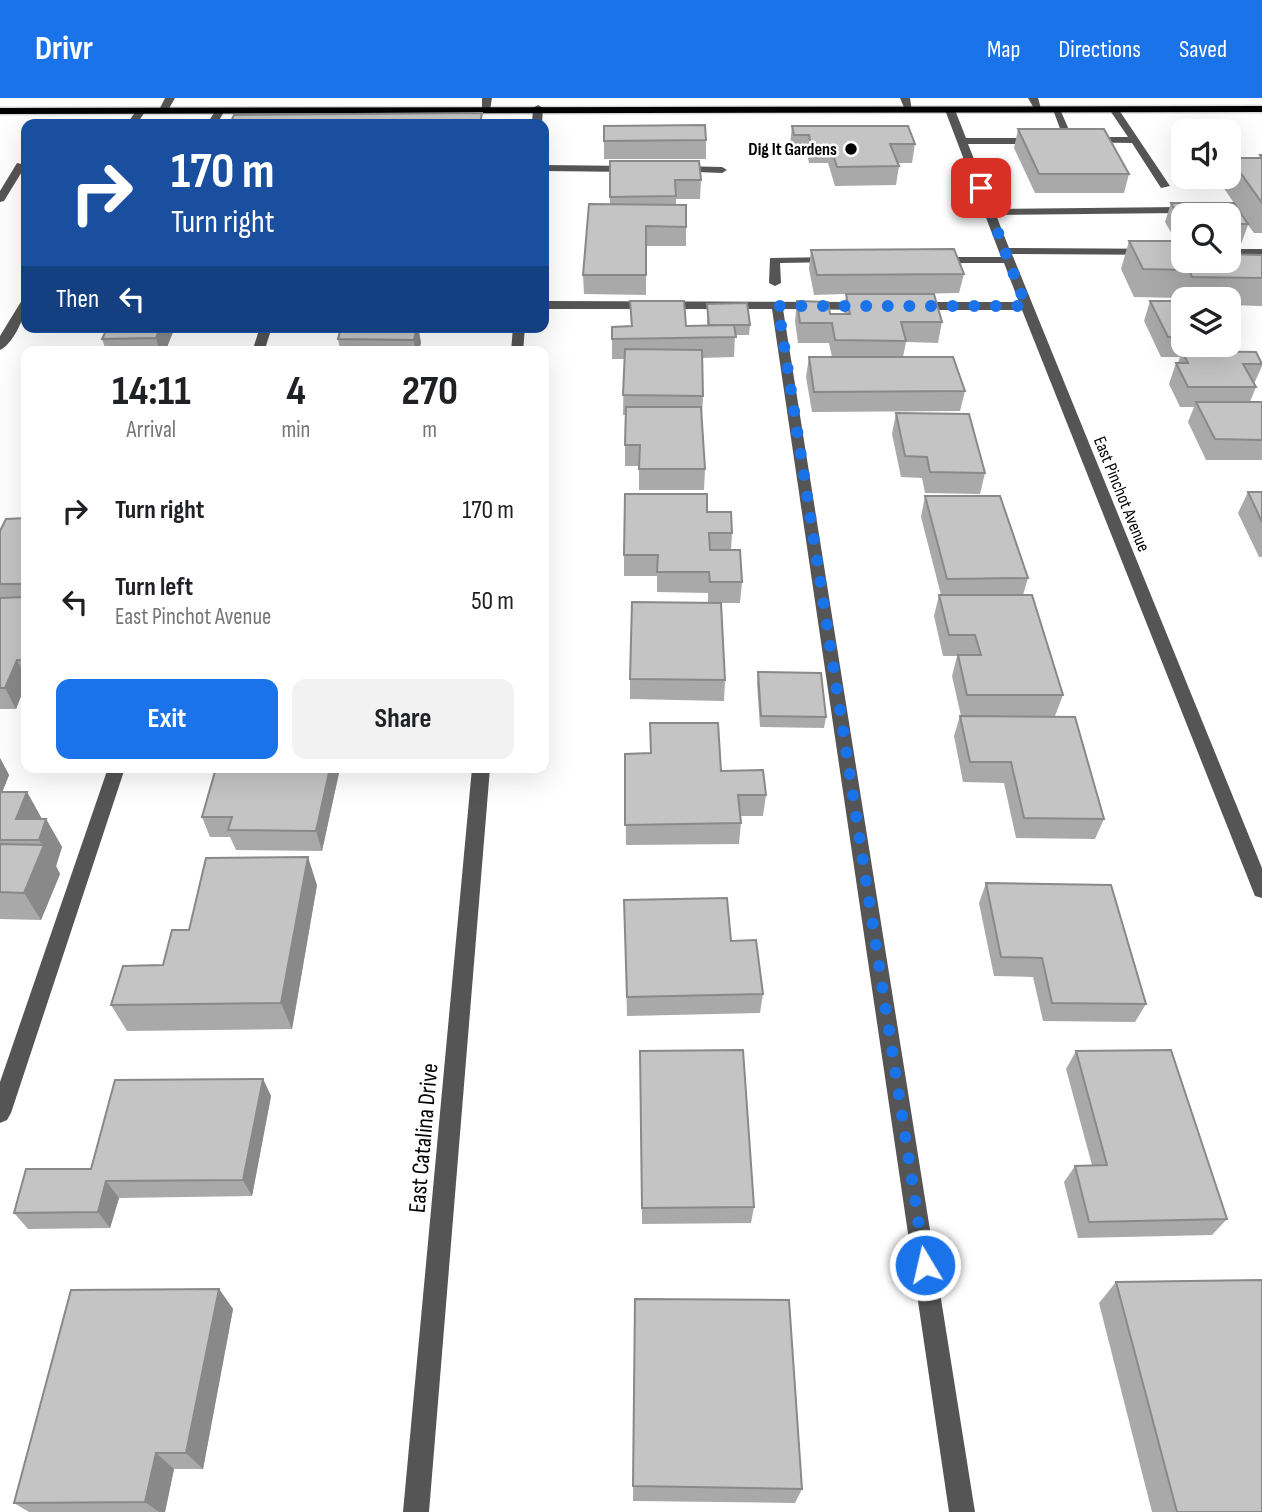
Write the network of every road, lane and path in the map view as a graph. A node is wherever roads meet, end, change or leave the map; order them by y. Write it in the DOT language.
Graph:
graph roads {
  1 [pos="170,98"];
  2 [pos="905,98"];
  3 [pos="1033,98"];
  4 [pos="487,103"];
  5 [pos="538,108"];
  6 [pos="1055,109"];
  7 [pos="1114,109"];
  8 [pos="1262,109"];
  9 [pos="141,110"];
  10 [pos="164,110"];
  11 [pos="219,110"];
  12 [pos="909,110"];
  13 [pos="950,110"];
  14 [pos="1039,110"];
  15 [pos="0,111"];
  16 [pos="135,119"];
  17 [pos="214,119"];
  18 [pos="537,119"];
  19 [pos="1135,140"];
  20 [pos="963,141"];
  21 [pos="1070,144"];
  22 [pos="21,165"];
  23 [pos="549,168"];
  24 [pos="643,169"];
  25 [pos="670,169"];
  26 [pos="722,170"];
  27 [pos="1165,186"];
  28 [pos="0,199"];
  29 [pos="1171,210"];
  30 [pos="990,212"];
  31 [pos="1171,252"];
  32 [pos="1241,252"];
  33 [pos="1262,252"];
  34 [pos="1006,255"];
  35 [pos="843,260"];
  36 [pos="926,260"];
  37 [pos="775,283"];
  38 [pos="549,305"];
  39 [pos="778,306"];
  40 [pos="874,306"];
  41 [pos="902,306"];
  42 [pos="1026,306"];
  43 [pos="21,312"];
  44 [pos="0,346"];
  45 [pos="115,773"];
  46 [pos="481,773"];
  47 [pos="1262,891"];
  48 [pos="0,1113"];
  49 [pos="416,1512"];
  50 [pos="962,1512"];
  1 -- 10 [label="street"];
  2 -- 12 [label="street"];
  3 -- 14 [label="street"];
  4 -- 5 [label="main road"];
  4 -- 11 [label="main road"];
  5 -- 12 [label="main road"];
  5 -- 18 [label="street"];
  6 -- 7 [label="main road"];
  6 -- 14 [label="main road"];
  6 -- 21 [label="street"];
  7 -- 8 [label="main road"];
  7 -- 19 [label="street"];
  9 -- 10 [label="main road"];
  9 -- 15 [label="main road"];
  9 -- 16 [label="street"];
  10 -- 11 [label="main road"];
  11 -- 17 [label="street"];
  12 -- 13 [label="main road"];
  13 -- 14 [label="main road"];
  13 -- 20 [label="street, East Pinchot Avenue"];
  19 -- 21 [label="street"];
  19 -- 27 [label="street"];
  20 -- 21 [label="street"];
  20 -- 30 [label="street, East Pinchot Avenue"];
  22 -- 28 [label="street"];
  23 -- 24 [label="street"];
  25 -- 26 [label="street"];
  29 -- 30 [label="street"];
  30 -- 34 [label="street, East Pinchot Avenue"];
  31 -- 34 [label="street"];
  32 -- 33 [label="street"];
  34 -- 36 [label="street"];
  34 -- 42 [label="street, East Pinchot Avenue"];
  35 -- 37 [label="street"];
  38 -- 39 [label="street"];
  39 -- 40 [label="street"];
  39 -- 50 [label="street"];
  41 -- 42 [label="street"];
  42 -- 47 [label="street, East Pinchot Avenue"];
  43 -- 44 [label="street"];
  45 -- 48 [label="street"];
  46 -- 49 [label="street, East Catalina Drive"];
}
